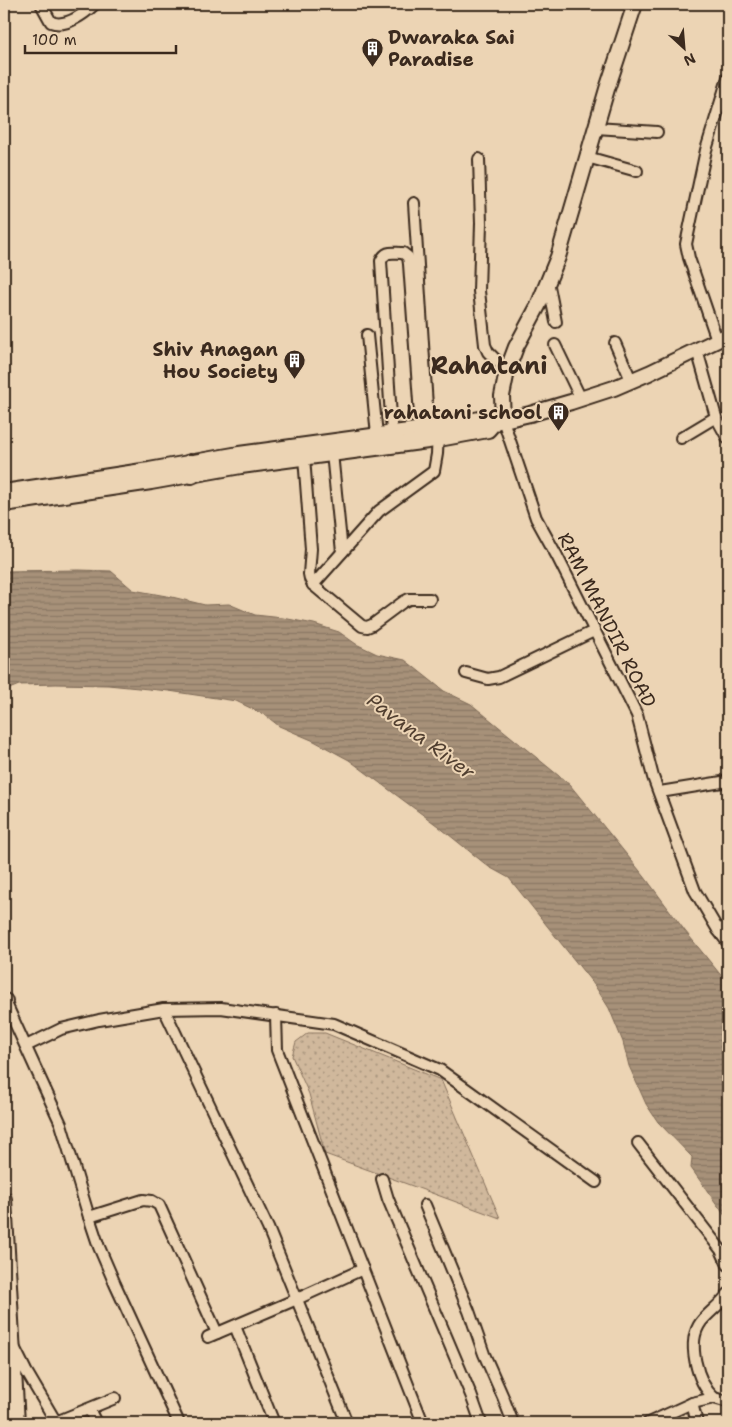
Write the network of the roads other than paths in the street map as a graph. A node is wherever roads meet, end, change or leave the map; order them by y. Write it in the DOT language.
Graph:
graph roads {
  1 [pos="41,4"];
  2 [pos="94,4"];
  3 [pos="635,4"];
  4 [pos="728,78"];
  5 [pos="596,128"];
  6 [pos="657,132"];
  7 [pos="587,157"];
  8 [pos="479,159"];
  9 [pos="637,171"];
  10 [pos="414,204"];
  11 [pos="548,280"];
  12 [pos="556,322"];
  13 [pos="367,335"];
  14 [pos="723,338"];
  15 [pos="615,343"];
  16 [pos="555,345"];
  17 [pos="697,350"];
  18 [pos="507,371"];
  19 [pos="632,380"];
  20 [pos="581,399"];
  21 [pos="716,417"];
  22 [pos="499,421"];
  23 [pos="392,433"];
  24 [pos="431,433"];
  25 [pos="377,435"];
  26 [pos="681,438"];
  27 [pos="728,439"];
  28 [pos="332,453"];
  29 [pos="304,457"];
  30 [pos="191,469"];
  31 [pos="4,492"];
  32 [pos="4,504"];
  33 [pos="342,552"];
  34 [pos="313,585"];
  35 [pos="430,599"];
  36 [pos="594,631"];
  37 [pos="466,673"];
  38 [pos="728,781"];
  39 [pos="660,792"];
  40 [pos="728,926"];
  41 [pos="718,930"];
  42 [pos="728,943"];
  43 [pos="4,1000"];
  44 [pos="164,1009"];
  45 [pos="276,1015"];
  46 [pos="26,1046"];
  47 [pos="638,1143"];
  48 [pos="382,1179"];
  49 [pos="596,1182"];
  50 [pos="4,1200"];
  51 [pos="425,1205"];
  52 [pos="89,1217"];
  53 [pos="728,1265"];
  54 [pos="363,1269"];
  55 [pos="728,1294"];
  56 [pos="297,1299"];
  57 [pos="235,1326"];
  58 [pos="8,1345"];
  59 [pos="115,1398"];
  60 [pos="714,1398"];
  61 [pos="728,1402"];
  62 [pos="692,1403"];
  63 [pos="89,1409"];
  64 [pos="17,1423"];
  65 [pos="56,1423"];
  66 [pos="96,1423"];
  67 [pos="179,1423"];
  68 [pos="274,1423"];
  69 [pos="347,1423"];
  70 [pos="423,1423"];
  71 [pos="481,1423"];
  72 [pos="513,1423"];
  73 [pos="648,1423"];
  74 [pos="697,1423"];
  1 -- 2 [label="street"];
  3 -- 5 [label="main road"];
  4 -- 14 [label="street"];
  5 -- 6 [label="street"];
  5 -- 7 [label="main road"];
  7 -- 9 [label="street"];
  7 -- 11 [label="main road"];
  8 -- 18 [label="street"];
  10 -- 24 [label="street"];
  11 -- 12 [label="street"];
  11 -- 18 [label="main road"];
  13 -- 25 [label="street"];
  14 -- 17 [label="main road"];
  15 -- 19 [label="street"];
  16 -- 20 [label="street"];
  17 -- 19 [label="main road"];
  17 -- 21 [label="street"];
  18 -- 22 [label="main road"];
  19 -- 20 [label="main road"];
  20 -- 22 [label="main road"];
  21 -- 26 [label="street"];
  21 -- 27 [label="street"];
  22 -- 24 [label="main road"];
  22 -- 36 [label="street, RAM MANDIR ROAD"];
  23 -- 24 [label="main road"];
  23 -- 24 [label="street"];
  23 -- 25 [label="main road"];
  24 -- 28 [label="main road"];
  24 -- 33 [label="street"];
  25 -- 30 [label="main road"];
  28 -- 29 [label="main road"];
  28 -- 33 [label="street"];
  29 -- 30 [label="main road"];
  29 -- 34 [label="street"];
  30 -- 31 [label="main road"];
  30 -- 32 [label="main road"];
  33 -- 34 [label="street"];
  34 -- 35 [label="street"];
  36 -- 37 [label="street"];
  36 -- 39 [label="street, RAM MANDIR ROAD"];
  38 -- 39 [label="street"];
  39 -- 41 [label="street, RAM MANDIR ROAD"];
  40 -- 41 [label="street"];
  41 -- 42 [label="street, RAM MANDIR ROAD"];
  43 -- 46 [label="street"];
  44 -- 45 [label="street"];
  44 -- 46 [label="street"];
  44 -- 56 [label="street"];
  45 -- 49 [label="street"];
  45 -- 54 [label="street"];
  46 -- 52 [label="street"];
  47 -- 53 [label="street"];
  48 -- 71 [label="street"];
  50 -- 58 [label="main road"];
  51 -- 72 [label="street"];
  52 -- 57 [label="street"];
  52 -- 67 [label="street"];
  54 -- 56 [label="street"];
  54 -- 70 [label="street"];
  55 -- 60 [label="street"];
  56 -- 57 [label="street"];
  56 -- 69 [label="street"];
  57 -- 68 [label="street"];
  58 -- 64 [label="main road"];
  58 -- 65 [label="street"];
  59 -- 63 [label="street"];
  60 -- 61 [label="street"];
  60 -- 62 [label="street"];
  62 -- 73 [label="street"];
  62 -- 74 [label="street"];
  63 -- 65 [label="street"];
  63 -- 66 [label="street"];
}
